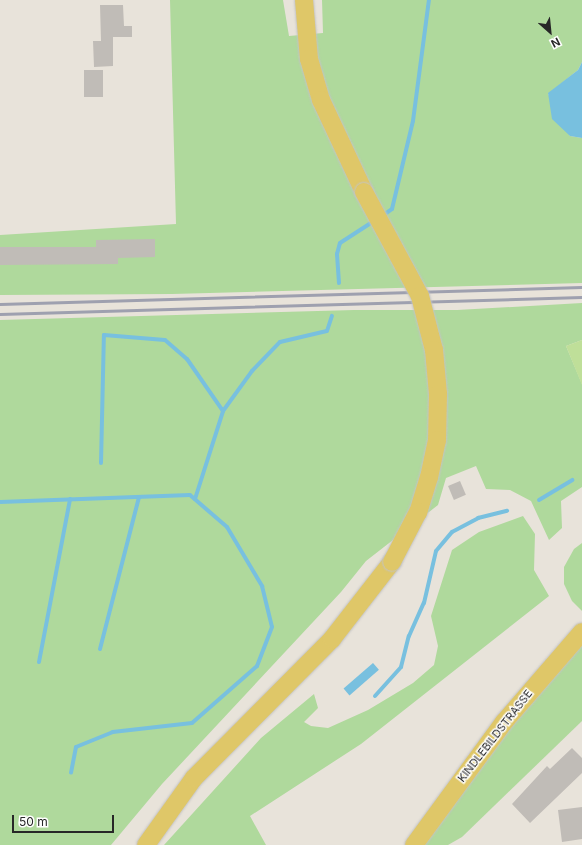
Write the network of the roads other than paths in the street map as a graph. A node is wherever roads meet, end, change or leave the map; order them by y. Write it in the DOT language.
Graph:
graph roads {
  1 [pos="304,0"];
  2 [pos="582,632"];
  3 [pos="146,845"];
  4 [pos="414,845"];
  1 -- 3 [label="main road, bridge"];
  2 -- 4 [label="main road, KINDLEBILDSTRASSE"];
}
